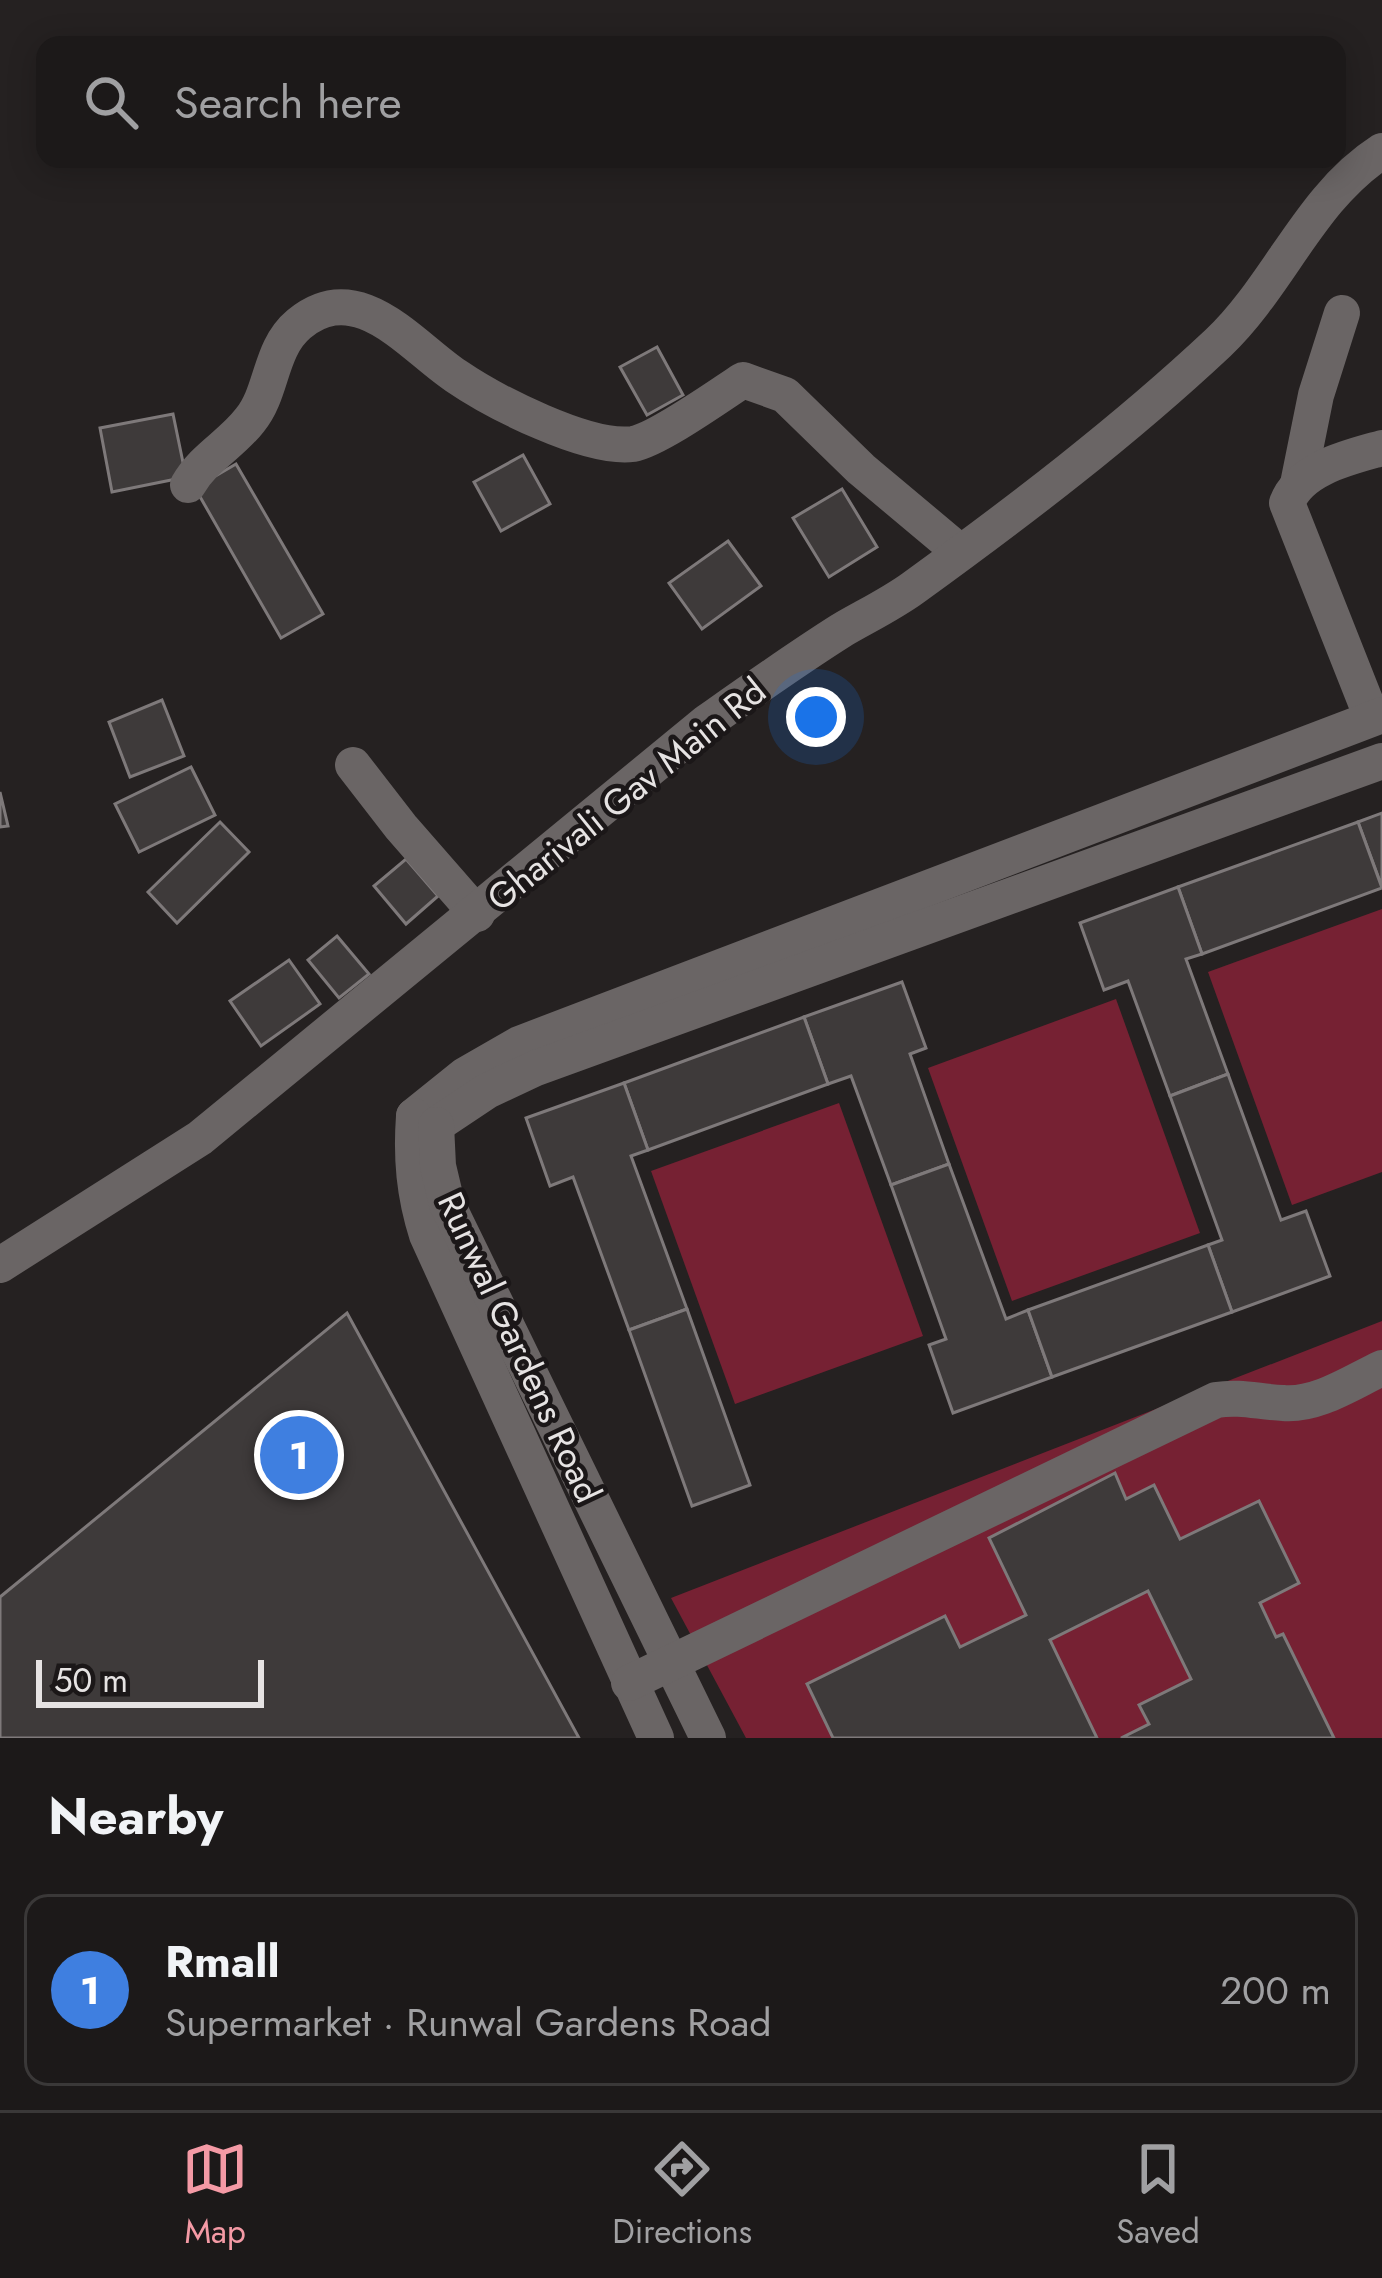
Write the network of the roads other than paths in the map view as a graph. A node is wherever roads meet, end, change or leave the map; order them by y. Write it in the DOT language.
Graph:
graph roads {
  1 [pos="1382,151"];
  2 [pos="1342,313"];
  3 [pos="1382,448"];
  4 [pos="1298,484"];
  5 [pos="188,485"];
  6 [pos="960,552"];
  7 [pos="1377,716"];
  8 [pos="1382,761"];
  9 [pos="353,765"];
  10 [pos="477,914"];
  11 [pos="425,1120"];
  12 [pos="0,1265"];
  13 [pos="1382,1368"];
  14 [pos="670,1663"];
  15 [pos="628,1683"];
  16 [pos="656,1738"];
  17 [pos="708,1738"];
  1 -- 6 [label="street, Gharivali Gav Main Rd"];
  2 -- 4 [label="street"];
  3 -- 4 [label="street"];
  4 -- 7 [label="street"];
  5 -- 6 [label="street"];
  6 -- 10 [label="street, Gharivali Gav Main Rd"];
  7 -- 11 [label="street"];
  8 -- 11 [label="street"];
  9 -- 10 [label="street"];
  10 -- 12 [label="street, Gharivali Gav Main Rd"];
  11 -- 14 [label="street, Runwal Gardens Road"];
  11 -- 15 [label="street, Runwal Gardens Road"];
  13 -- 14 [label="street"];
  14 -- 15 [label="street"];
  14 -- 17 [label="street, Runwal Gardens Road"];
  15 -- 16 [label="street, Runwal Gardens Road"];
}
